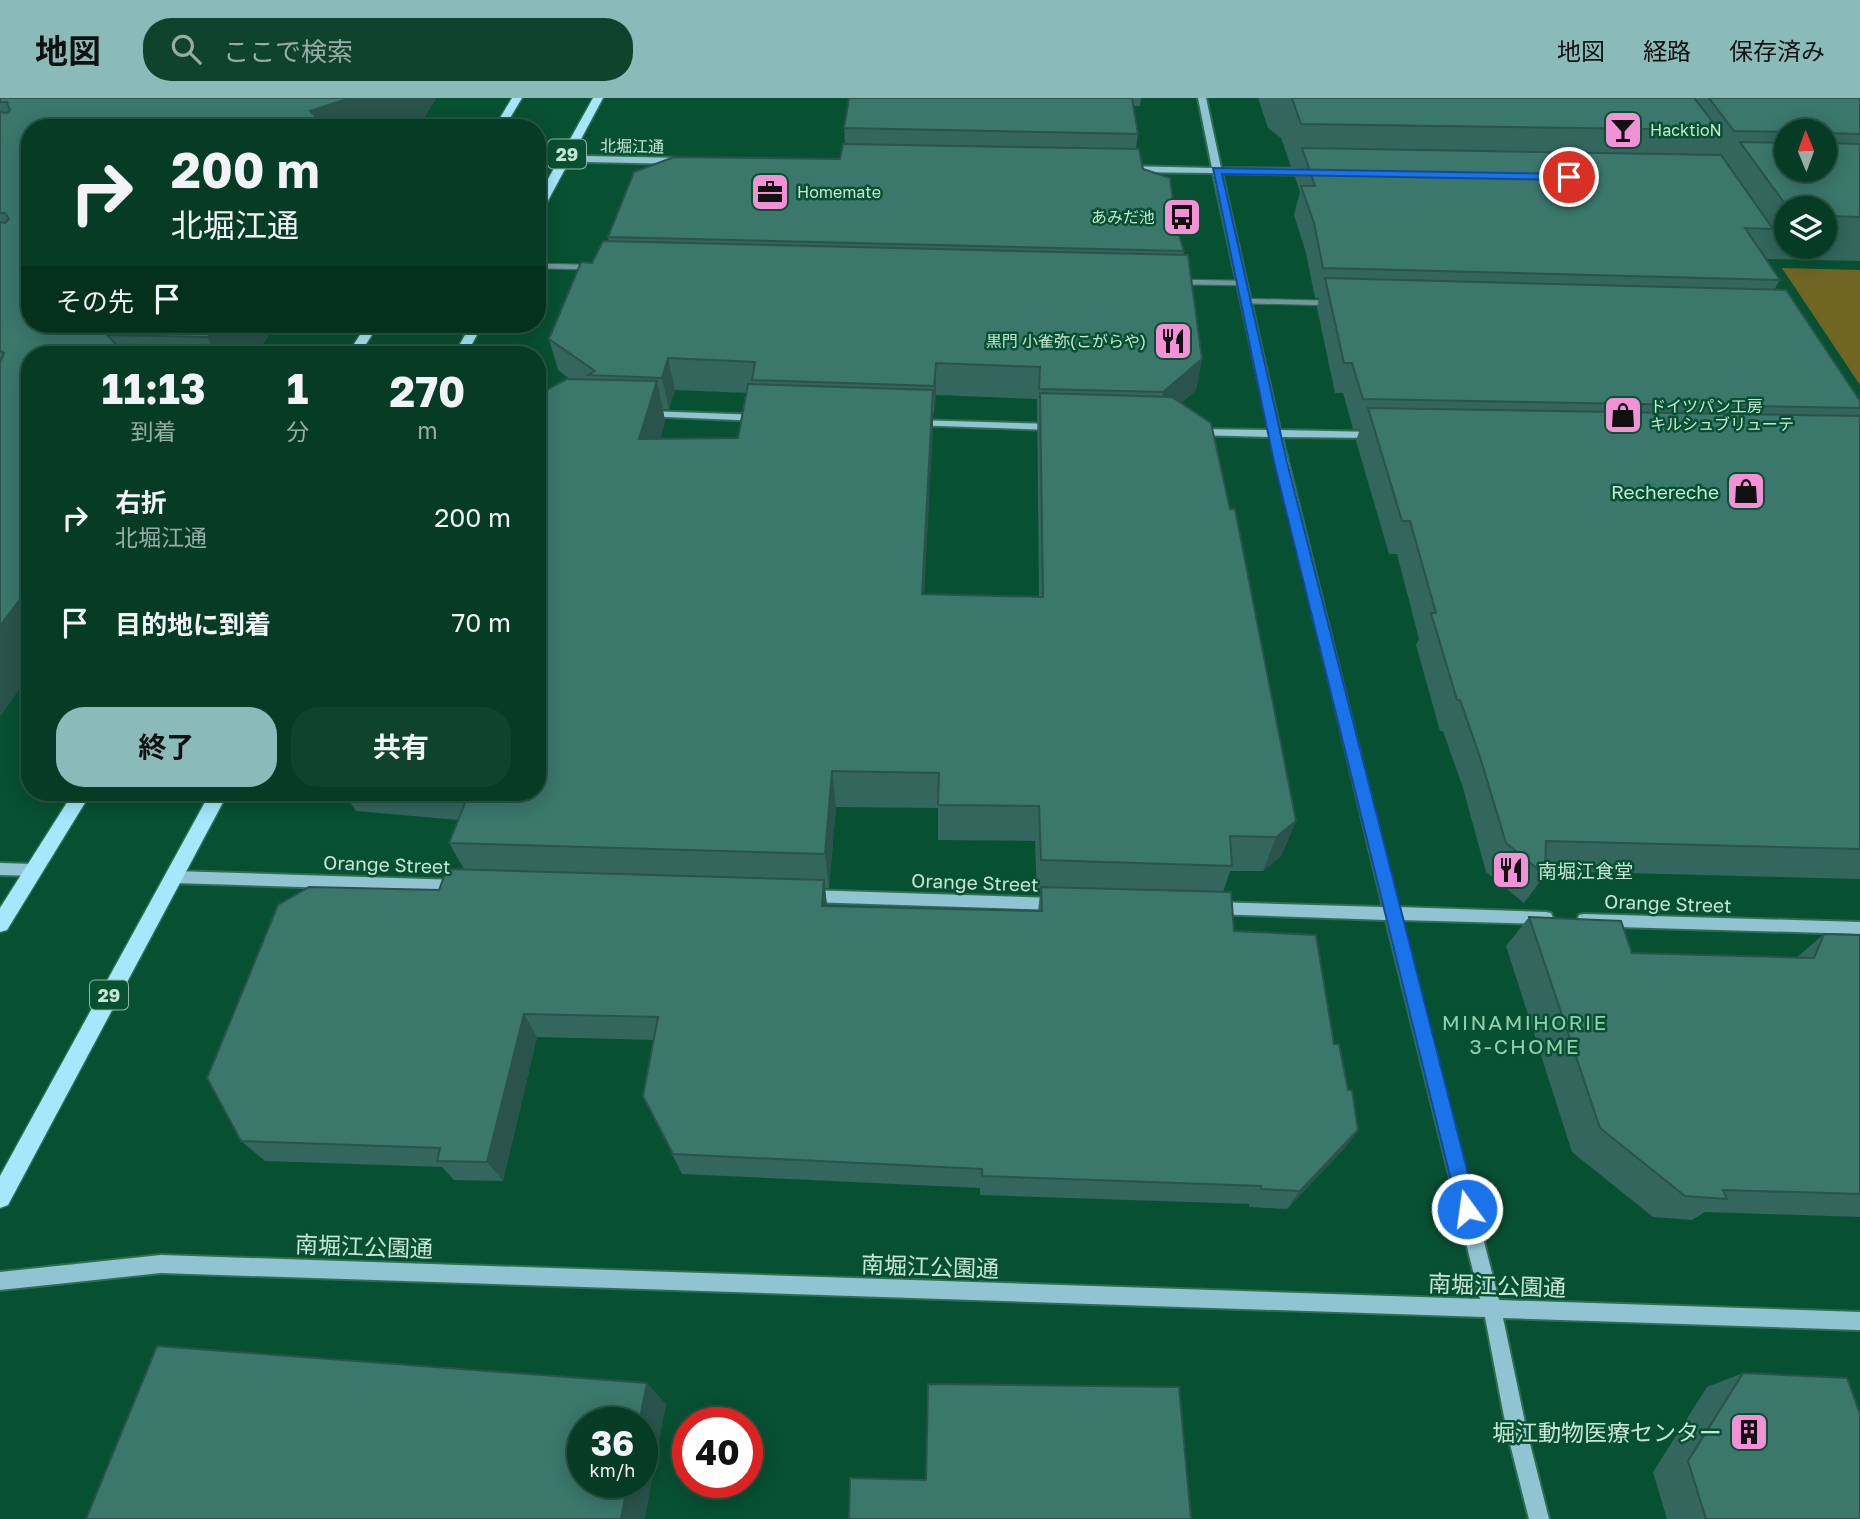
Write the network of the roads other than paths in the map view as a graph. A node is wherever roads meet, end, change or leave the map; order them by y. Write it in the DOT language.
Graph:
graph roads {
  1 [pos="517,98"];
  2 [pos="598,98"];
  3 [pos="1202,98"];
  4 [pos="504,119"];
  5 [pos="546,158"];
  6 [pos="565,158"];
  7 [pos="695,161"];
  8 [pos="1112,169"];
  9 [pos="1216,170"];
  10 [pos="1318,172"];
  11 [pos="546,193"];
  12 [pos="546,266"];
  13 [pos="596,268"];
  14 [pos="1176,282"];
  15 [pos="1241,283"];
  16 [pos="1244,301"];
  17 [pos="1333,303"];
  18 [pos="634,414"];
  19 [pos="773,418"];
  20 [pos="898,422"];
  21 [pos="1064,428"];
  22 [pos="1189,431"];
  23 [pos="1274,433"];
  24 [pos="1390,436"];
  25 [pos="77,801"];
  26 [pos="215,801"];
  27 [pos="0,869"];
  28 [pos="34,870"];
  29 [pos="173,877"];
  30 [pos="479,886"];
  31 [pos="786,895"];
  32 [pos="1079,904"];
  33 [pos="1191,908"];
  34 [pos="1395,915"];
  35 [pos="0,924"];
  36 [pos="1860,928"];
  37 [pos="0,1197"];
  38 [pos="0,1280"];
  39 [pos="1492,1309"];
  40 [pos="1860,1321"];
  41 [pos="1539,1519"];
  1 -- 4 [label="main road"];
  2 -- 6 [label="main road, 29"];
  3 -- 9 [label="street"];
  5 -- 6 [label="street, 北堀江通"];
  6 -- 7 [label="street, 北堀江通"];
  6 -- 11 [label="main road, 29"];
  8 -- 9 [label="street"];
  9 -- 10 [label="street"];
  9 -- 15 [label="street"];
  12 -- 13 [label="street"];
  14 -- 15 [label="street"];
  15 -- 16 [label="street"];
  16 -- 17 [label="street"];
  16 -- 23 [label="street"];
  18 -- 19 [label="street"];
  20 -- 21 [label="street"];
  22 -- 23 [label="street"];
  23 -- 24 [label="street"];
  23 -- 34 [label="street"];
  25 -- 28 [label="main road"];
  26 -- 29 [label="main road, 29"];
  27 -- 28 [label="street"];
  28 -- 35 [label="main road"];
  29 -- 30 [label="street, Orange Street"];
  29 -- 37 [label="main road, 29"];
  31 -- 32 [label="street, Orange Street"];
  33 -- 34 [label="street, Orange Street"];
  34 -- 36 [label="street, Orange Street"];
  34 -- 39 [label="street"];
  38 -- 39 [label="street, 南堀江公園通"];
  39 -- 40 [label="street, 南堀江公園通"];
  39 -- 41 [label="street"];
}
